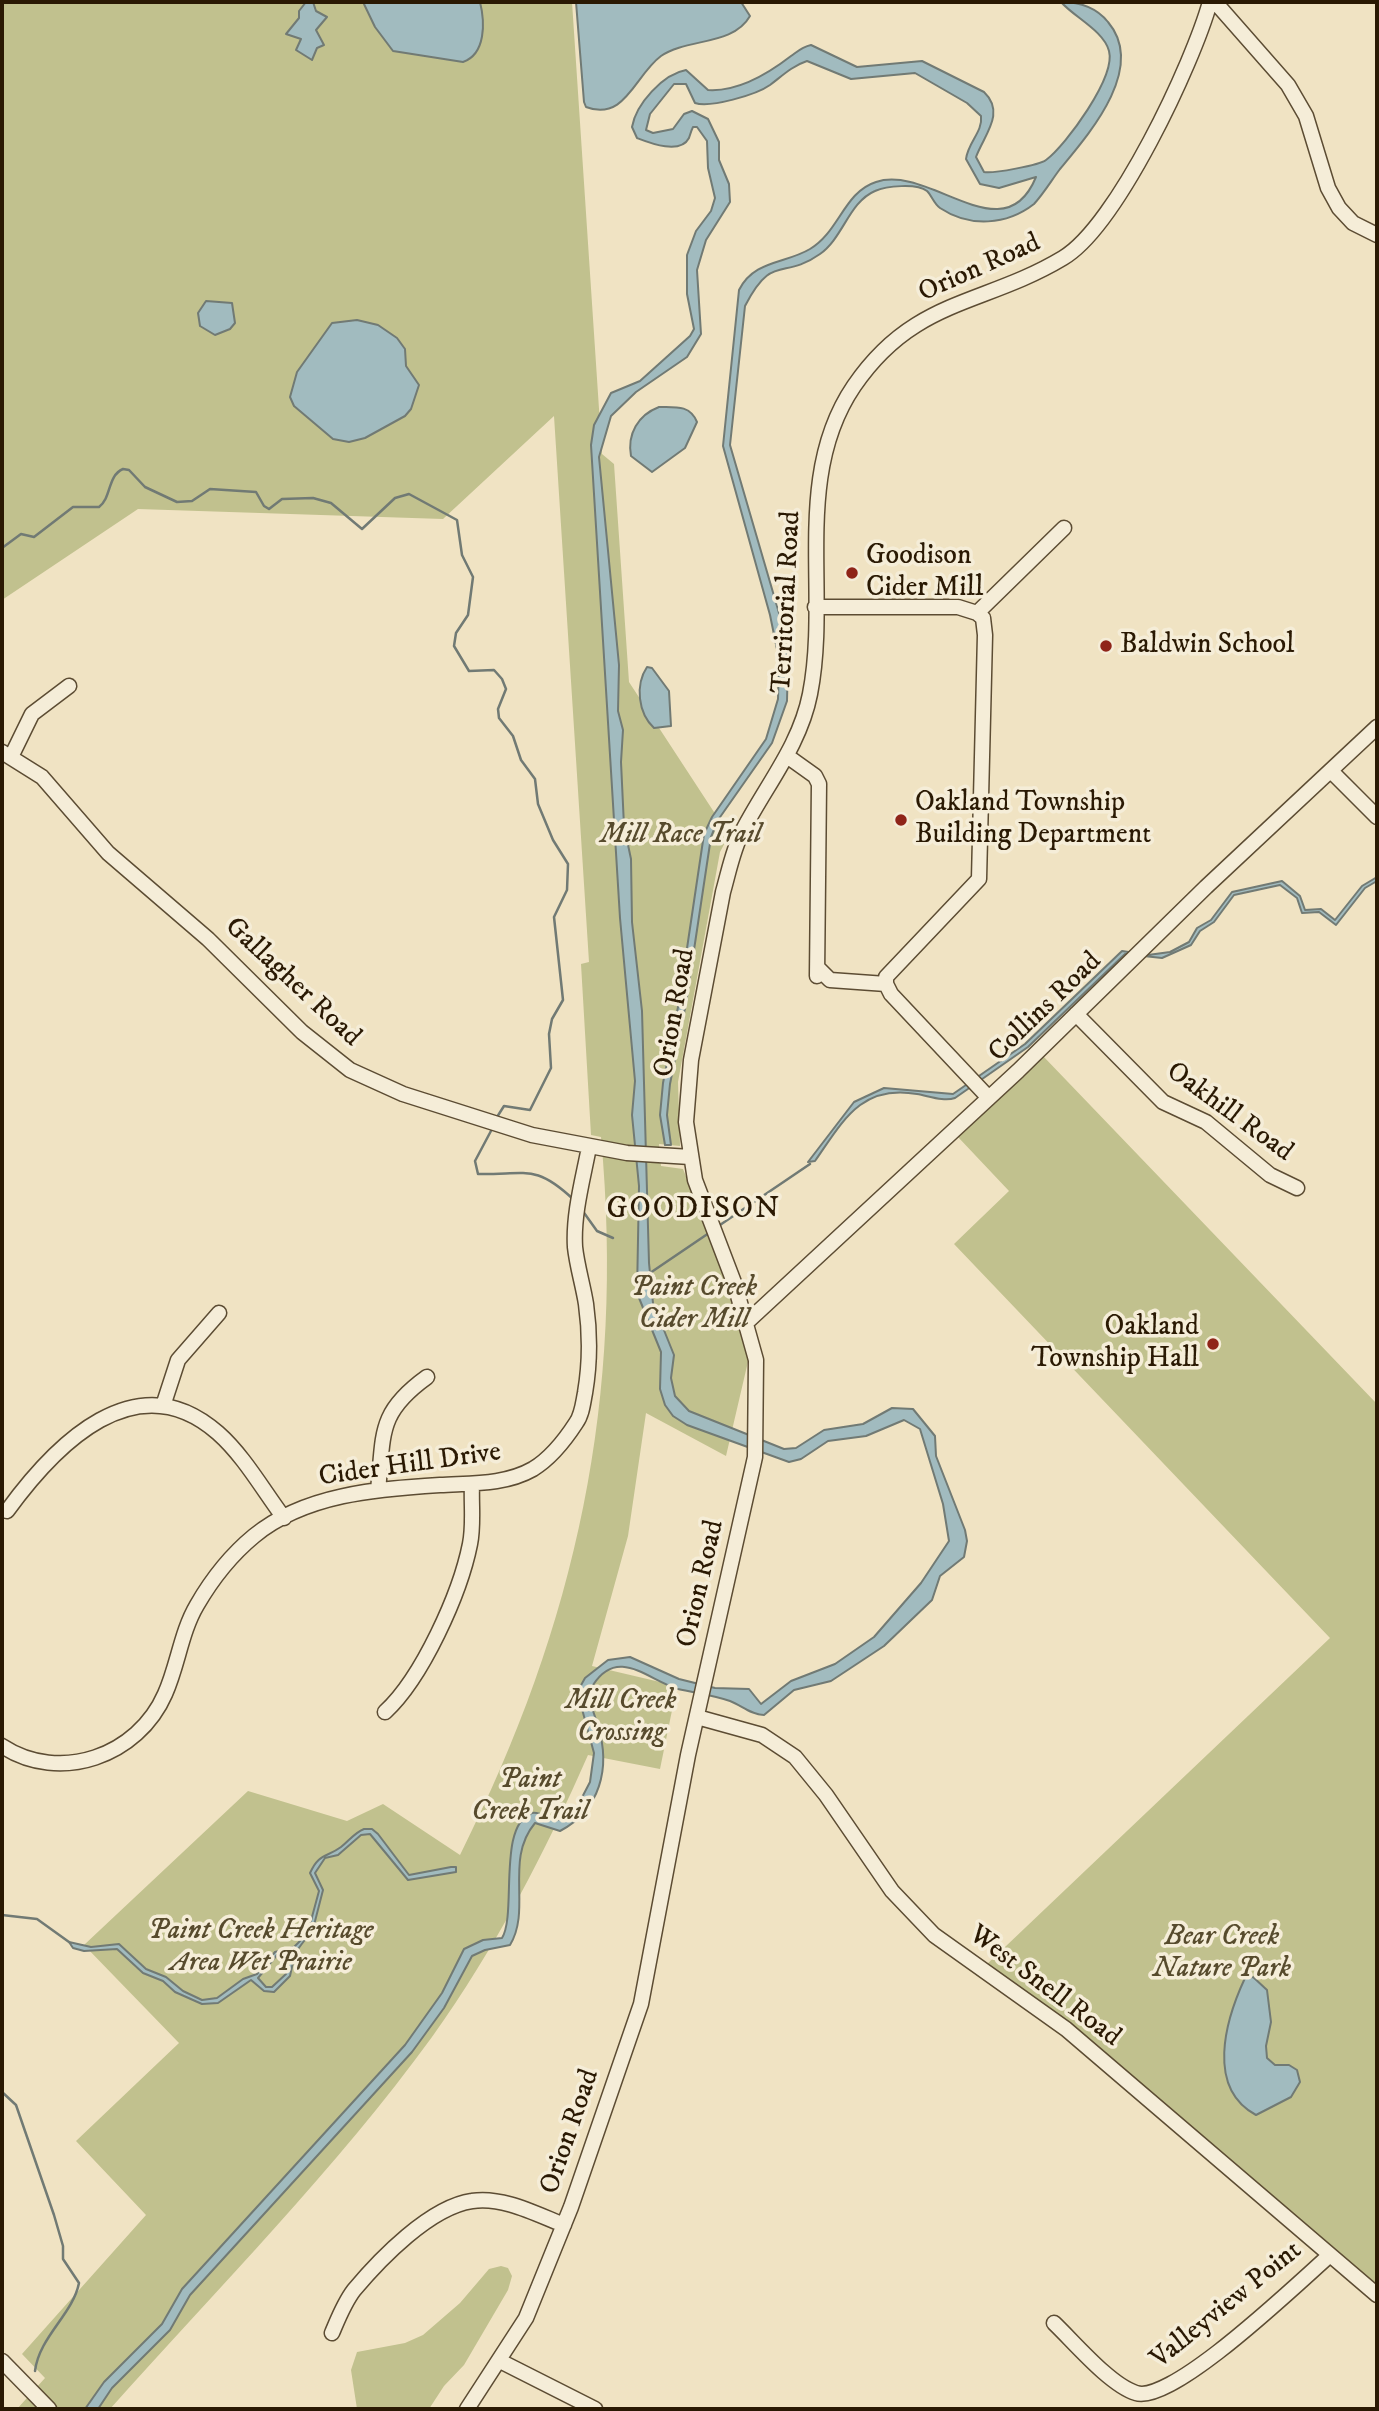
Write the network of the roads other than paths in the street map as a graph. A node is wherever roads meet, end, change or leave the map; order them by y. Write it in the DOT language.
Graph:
graph roads {
  1 [pos="1210,2"];
  2 [pos="1215,2"];
  3 [pos="1377,235"];
  4 [pos="821,464"];
  5 [pos="1065,528"];
  6 [pos="815,607"];
  7 [pos="977,613"];
  8 [pos="69,686"];
  9 [pos="1377,727"];
  10 [pos="6,755"];
  11 [pos="787,756"];
  12 [pos="1332,772"];
  13 [pos="1377,817"];
  14 [pos="886,984"];
  15 [pos="1076,1014"];
  16 [pos="988,1097"];
  17 [pos="589,1147"];
  18 [pos="690,1157"];
  19 [pos="1297,1188"];
  20 [pos="219,1313"];
  21 [pos="747,1322"];
  22 [pos="427,1377"];
  23 [pos="163,1406"];
  24 [pos="472,1484"];
  25 [pos="378,1490"];
  26 [pos="7,1511"];
  27 [pos="284,1518"];
  28 [pos="385,1713"];
  29 [pos="697,1717"];
  30 [pos="2,1746"];
  31 [pos="564,2225"];
  32 [pos="1329,2255"];
  33 [pos="1377,2295"];
  34 [pos="1054,2323"];
  35 [pos="332,2333"];
  36 [pos="2,2361"];
  37 [pos="500,2361"];
  38 [pos="49,2409"];
  39 [pos="467,2409"];
  40 [pos="595,2409"];
  1 -- 4 [label="street, Orion Road"];
  2 -- 3 [label="street"];
  4 -- 6 [label="street, Territorial Road"];
  5 -- 7 [label="street"];
  6 -- 7 [label="street"];
  6 -- 11 [label="street, Territorial Road"];
  7 -- 14 [label="street"];
  8 -- 10 [label="street"];
  9 -- 12 [label="street, Collins Road"];
  10 -- 17 [label="street, Gallagher Road"];
  11 -- 14 [label="street"];
  11 -- 18 [label="street, Orion Road"];
  12 -- 13 [label="street"];
  12 -- 15 [label="street, Collins Road"];
  14 -- 16 [label="street"];
  15 -- 16 [label="street, Collins Road"];
  15 -- 19 [label="street, Oakhill Road"];
  16 -- 21 [label="street, Collins Road"];
  17 -- 18 [label="street, Gallagher Road"];
  17 -- 24 [label="street, Cider Hill Drive"];
  18 -- 21 [label="street, Orion Road"];
  20 -- 23 [label="street"];
  21 -- 29 [label="street, Orion Road"];
  22 -- 25 [label="street"];
  23 -- 26 [label="street"];
  23 -- 27 [label="street"];
  24 -- 25 [label="street, Cider Hill Drive"];
  24 -- 28 [label="street"];
  25 -- 27 [label="street, Cider Hill Drive"];
  27 -- 30 [label="street, Cider Hill Drive"];
  29 -- 31 [label="street, Orion Road"];
  29 -- 32 [label="street, West Snell Road"];
  31 -- 35 [label="street"];
  31 -- 37 [label="street, Orion Road"];
  32 -- 33 [label="street, West Snell Road"];
  32 -- 34 [label="street, Valleyview Point"];
  36 -- 38 [label="street"];
  37 -- 39 [label="street, Orion Road"];
  37 -- 40 [label="street"];
}
